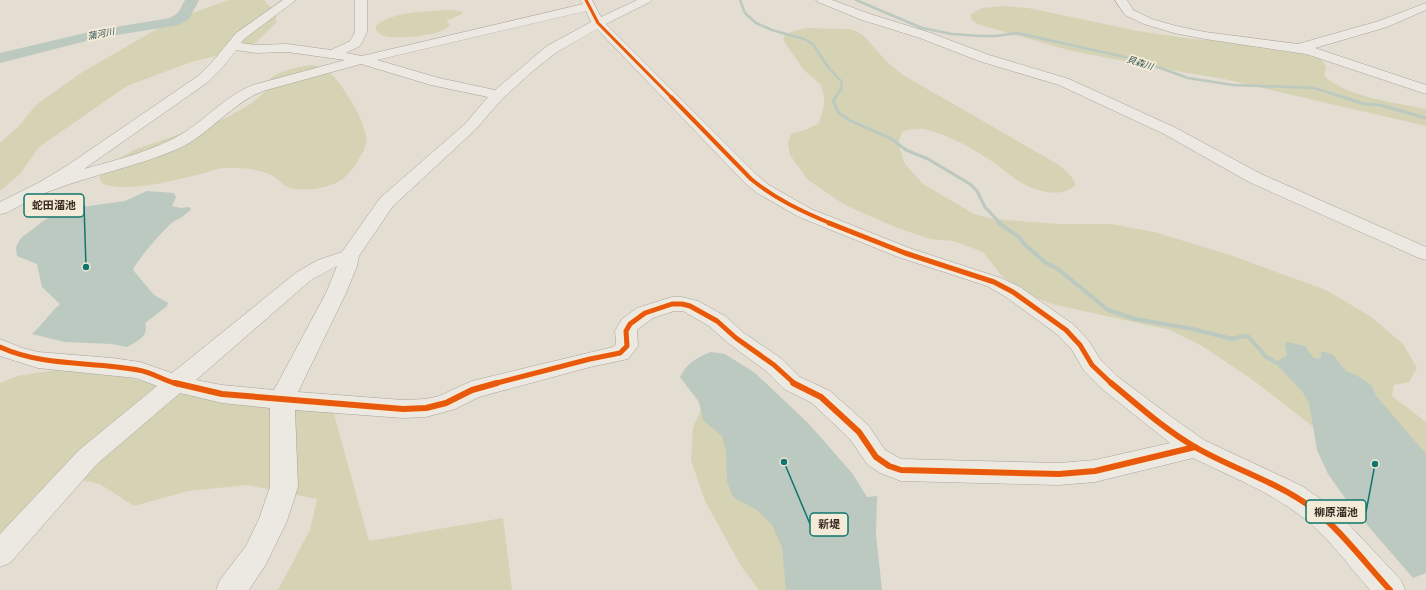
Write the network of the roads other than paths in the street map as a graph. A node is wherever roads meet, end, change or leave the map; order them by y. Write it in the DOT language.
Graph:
graph roads {
  1 [pos="290,0"];
  2 [pos="361,0"];
  3 [pos="646,0"];
  4 [pos="822,0"];
  5 [pos="1121,0"];
  6 [pos="1426,6"];
  7 [pos="591,10"];
  8 [pos="232,45"];
  9 [pos="1300,48"];
  10 [pos="332,54"];
  11 [pos="361,60"];
  12 [pos="1426,90"];
  13 [pos="498,95"];
  14 [pos="46,186"];
  15 [pos="0,209"];
  16 [pos="1426,254"];
  17 [pos="348,256"];
  18 [pos="0,347"];
  19 [pos="176,384"];
  20 [pos="282,400"];
  21 [pos="1195,447"];
  22 [pos="0,554"];
  23 [pos="231,590"];
  24 [pos="1390,590"];
  1 -- 8 [label="street"];
  2 -- 10 [label="street"];
  3 -- 7 [label="street"];
  4 -- 16 [label="street"];
  5 -- 9 [label="street"];
  6 -- 9 [label="street"];
  7 -- 11 [label="street"];
  7 -- 13 [label="street"];
  7 -- 21 [label="street"];
  8 -- 10 [label="street"];
  8 -- 14 [label="street"];
  9 -- 12 [label="street"];
  10 -- 11 [label="street"];
  11 -- 13 [label="street"];
  11 -- 14 [label="street"];
  13 -- 17 [label="street"];
  14 -- 15 [label="street"];
  17 -- 19 [label="street"];
  17 -- 20 [label="street"];
  18 -- 19 [label="street"];
  19 -- 20 [label="street"];
  19 -- 22 [label="street"];
  20 -- 21 [label="street"];
  20 -- 23 [label="street"];
  21 -- 24 [label="street"];
}
